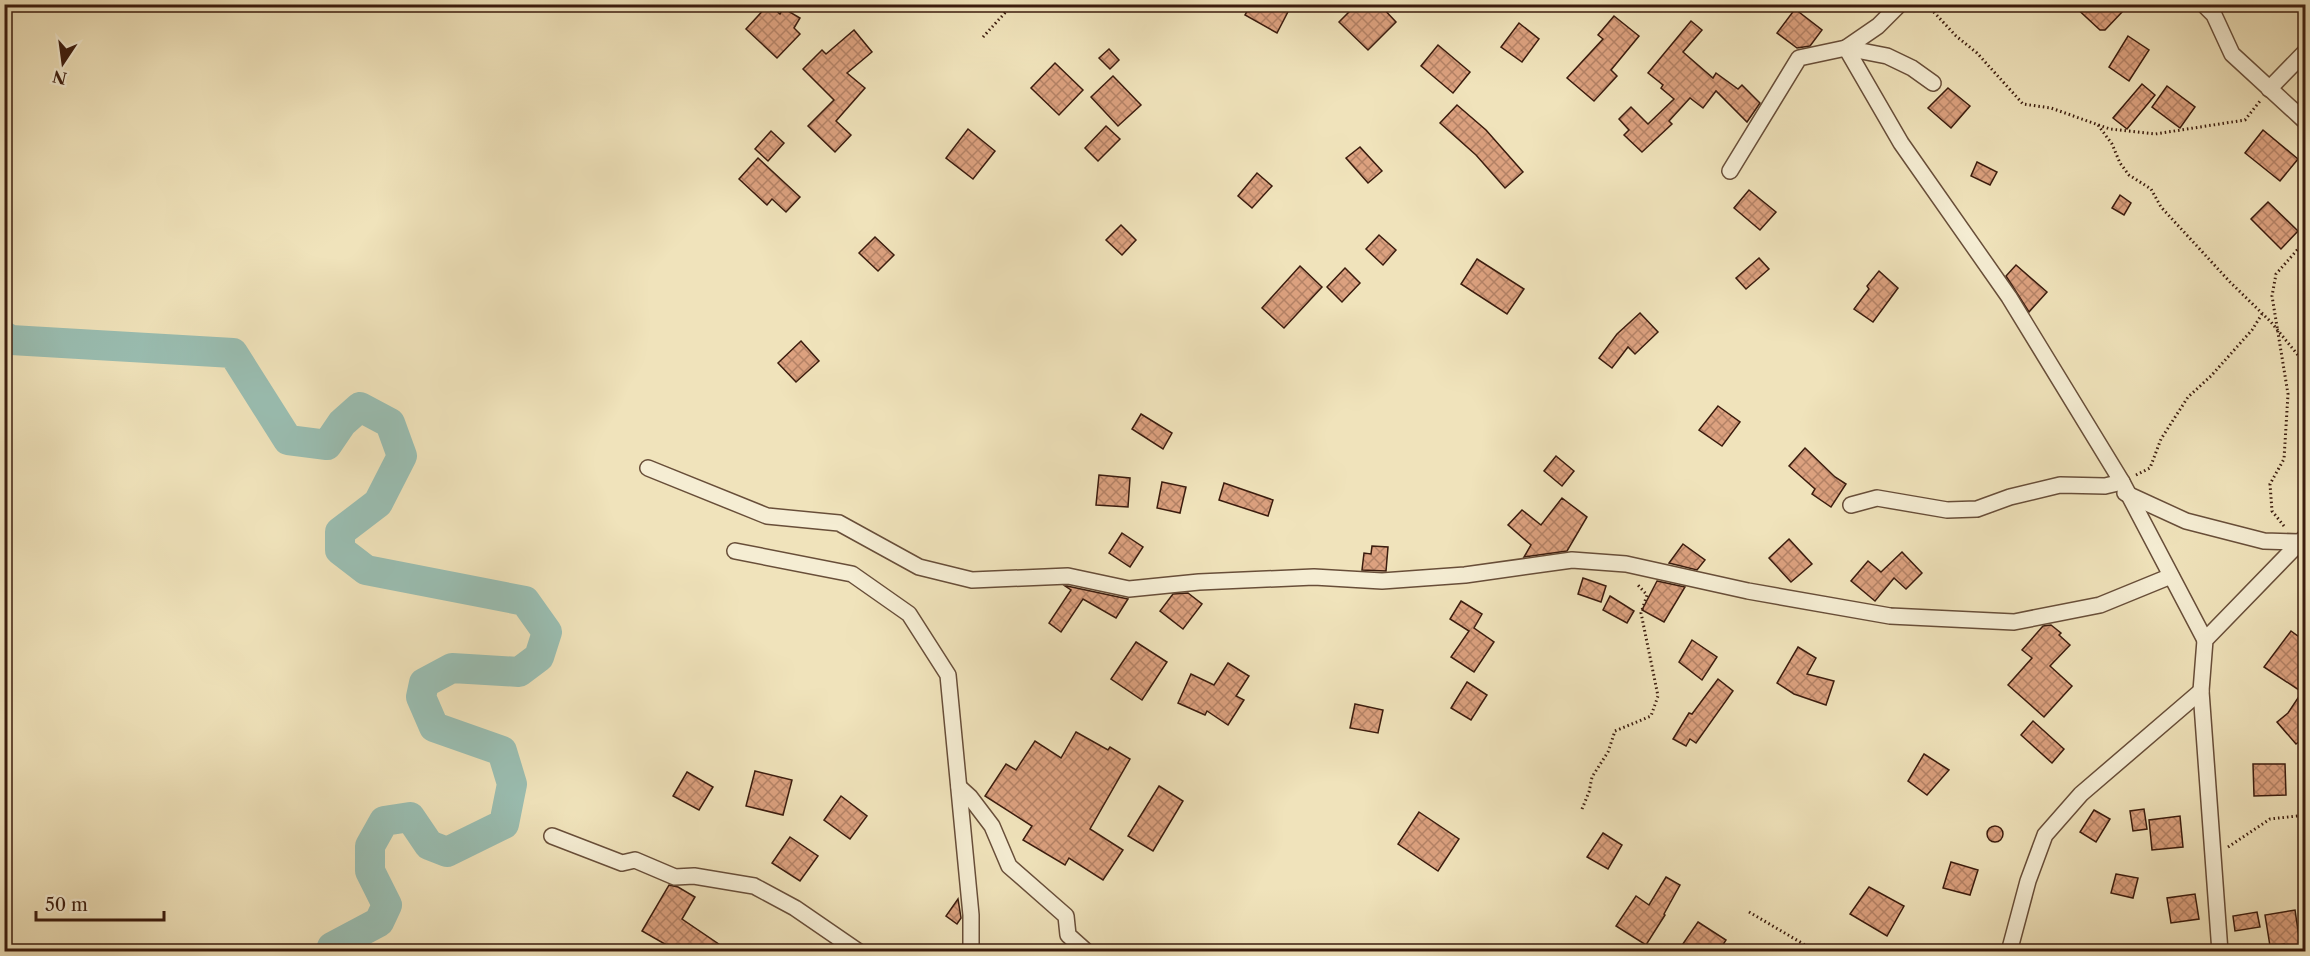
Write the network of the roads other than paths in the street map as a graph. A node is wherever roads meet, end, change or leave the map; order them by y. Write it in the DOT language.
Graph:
graph roads {
  1 [pos="1900,4"];
  2 [pos="2203,4"];
  3 [pos="1846,48"];
  4 [pos="2306,51"];
  5 [pos="1933,82"];
  6 [pos="2269,89"];
  7 [pos="2306,122"];
  8 [pos="1730,171"];
  9 [pos="648,468"];
  10 [pos="2125,488"];
  11 [pos="1851,505"];
  12 [pos="2302,539"];
  13 [pos="735,551"];
  14 [pos="2171,576"];
  15 [pos="2205,640"];
  16 [pos="2201,691"];
  17 [pos="959,787"];
  18 [pos="552,836"];
  19 [pos="859,951"];
  20 [pos="971,951"];
  21 [pos="1087,951"];
  22 [pos="2009,951"];
  23 [pos="2220,951"];
  1 -- 3 [label="street"];
  2 -- 6 [label="street"];
  3 -- 5 [label="street"];
  3 -- 8 [label="street"];
  3 -- 10 [label="street"];
  4 -- 6 [label="street"];
  6 -- 7 [label="street"];
  9 -- 14 [label="street"];
  10 -- 11 [label="street"];
  10 -- 12 [label="street"];
  10 -- 14 [label="street"];
  12 -- 15 [label="street"];
  13 -- 17 [label="street"];
  14 -- 15 [label="street"];
  15 -- 16 [label="street"];
  16 -- 22 [label="street"];
  16 -- 23 [label="street"];
  17 -- 20 [label="street"];
  17 -- 21 [label="street"];
  18 -- 19 [label="street"];
}
